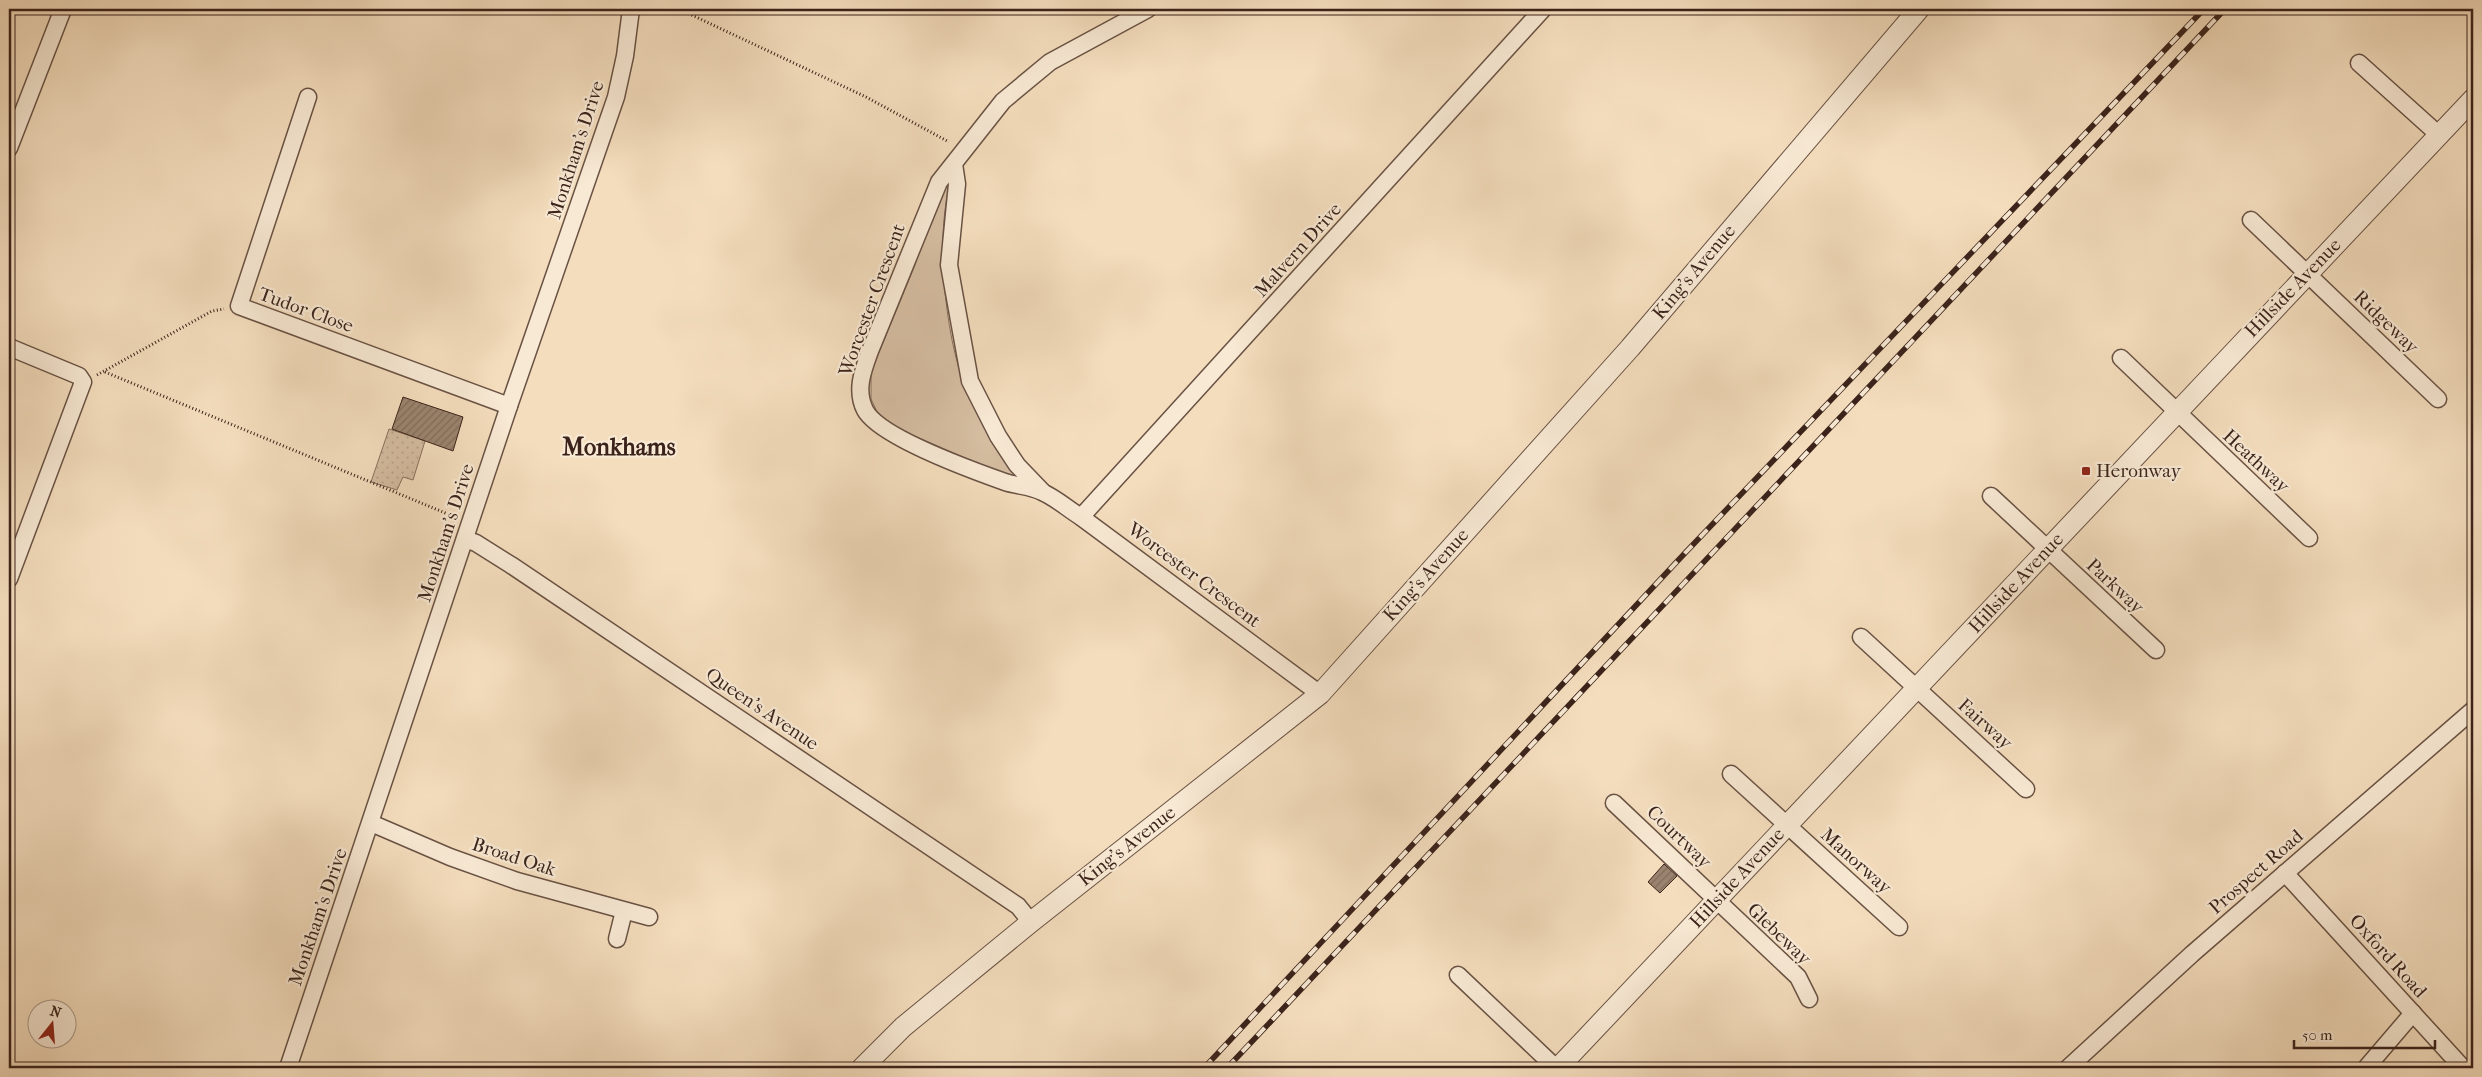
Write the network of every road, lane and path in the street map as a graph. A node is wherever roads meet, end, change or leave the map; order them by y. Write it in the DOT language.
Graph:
graph roads {
  1 [pos="63,9"];
  2 [pos="631,9"];
  3 [pos="678,9"];
  4 [pos="1148,9"];
  5 [pos="1543,9"];
  6 [pos="1919,9"];
  7 [pos="2359,62"];
  8 [pos="308,97"];
  9 [pos="2473,99"];
  10 [pos="2439,135"];
  11 [pos="9,148"];
  12 [pos="964,150"];
  13 [pos="954,164"];
  14 [pos="2251,220"];
  15 [pos="2307,274"];
  16 [pos="239,306"];
  17 [pos="9,347"];
  18 [pos="2121,358"];
  19 [pos="105,372"];
  20 [pos="83,382"];
  21 [pos="2438,399"];
  22 [pos="509,406"];
  23 [pos="2176,412"];
  24 [pos="1042,491"];
  25 [pos="1990,496"];
  26 [pos="1081,517"];
  27 [pos="468,531"];
  28 [pos="2309,538"];
  29 [pos="2047,550"];
  30 [pos="9,579"];
  31 [pos="1861,637"];
  32 [pos="2156,650"];
  33 [pos="1916,689"];
  34 [pos="1320,694"];
  35 [pos="2473,710"];
  36 [pos="1731,774"];
  37 [pos="2026,789"];
  38 [pos="1614,803"];
  39 [pos="371,823"];
  40 [pos="1786,825"];
  41 [pos="2285,873"];
  42 [pos="1716,900"];
  43 [pos="624,910"];
  44 [pos="649,918"];
  45 [pos="1030,922"];
  46 [pos="1899,927"];
  47 [pos="617,939"];
  48 [pos="1458,975"];
  49 [pos="1809,1000"];
  50 [pos="2413,1013"];
  51 [pos="2462,1067"];
  52 [pos="288,1068"];
  53 [pos="862,1068"];
  54 [pos="1557,1068"];
  55 [pos="2068,1068"];
  56 [pos="2366,1068"];
  1 -- 11 [label="street"];
  2 -- 22 [label="street, Monkham's Drive"];
  3 -- 12 [label="path"];
  4 -- 12 [label="street, Worcester Crescent"];
  5 -- 26 [label="street, Malvern Drive"];
  6 -- 34 [label="street, King's Avenue"];
  7 -- 10 [label="street"];
  8 -- 16 [label="street, Tudor Close"];
  9 -- 10 [label="street, Hillside Avenue"];
  10 -- 15 [label="street, Hillside Avenue"];
  12 -- 13 [label="street, Worcester Crescent"];
  13 -- 24 [label="street, Worcester Crescent"];
  13 -- 24 [label="street, Worcester Crescent"];
  14 -- 15 [label="street, Ridgeway"];
  15 -- 21 [label="street, Ridgeway"];
  15 -- 23 [label="street, Hillside Avenue"];
  16 -- 19 [label="path"];
  16 -- 22 [label="street, Tudor Close"];
  17 -- 20 [label="street"];
  18 -- 23 [label="street"];
  19 -- 20 [label="path"];
  19 -- 27 [label="path"];
  20 -- 30 [label="street"];
  22 -- 27 [label="street, Monkham's Drive"];
  23 -- 28 [label="street, Heathway"];
  23 -- 29 [label="street, Hillside Avenue"];
  24 -- 26 [label="street, Worcester Crescent"];
  25 -- 29 [label="street, Parkway"];
  26 -- 34 [label="street, Worcester Crescent"];
  27 -- 39 [label="street, Monkham's Drive"];
  27 -- 45 [label="street, Queen's Avenue"];
  29 -- 32 [label="street, Parkway"];
  29 -- 33 [label="street, Hillside Avenue"];
  31 -- 33 [label="street, Fairway"];
  33 -- 37 [label="street, Fairway"];
  33 -- 40 [label="street, Hillside Avenue"];
  34 -- 45 [label="street, King's Avenue"];
  35 -- 41 [label="street, Prospect Road"];
  36 -- 40 [label="street, Manorway"];
  38 -- 42 [label="street, Courtway"];
  39 -- 43 [label="street, Broad Oak"];
  39 -- 52 [label="street, Monkham's Drive"];
  40 -- 42 [label="street, Hillside Avenue"];
  40 -- 46 [label="street, Manorway"];
  41 -- 50 [label="street, Oxford Road"];
  41 -- 55 [label="street, Prospect Road"];
  42 -- 49 [label="street, Glebeway"];
  42 -- 54 [label="street, Hillside Avenue"];
  43 -- 44 [label="street, Broad Oak"];
  43 -- 47 [label="street"];
  45 -- 53 [label="street, King's Avenue"];
  48 -- 54 [label="street"];
  50 -- 51 [label="street, Oxford Road"];
  50 -- 56 [label="street"];
}
